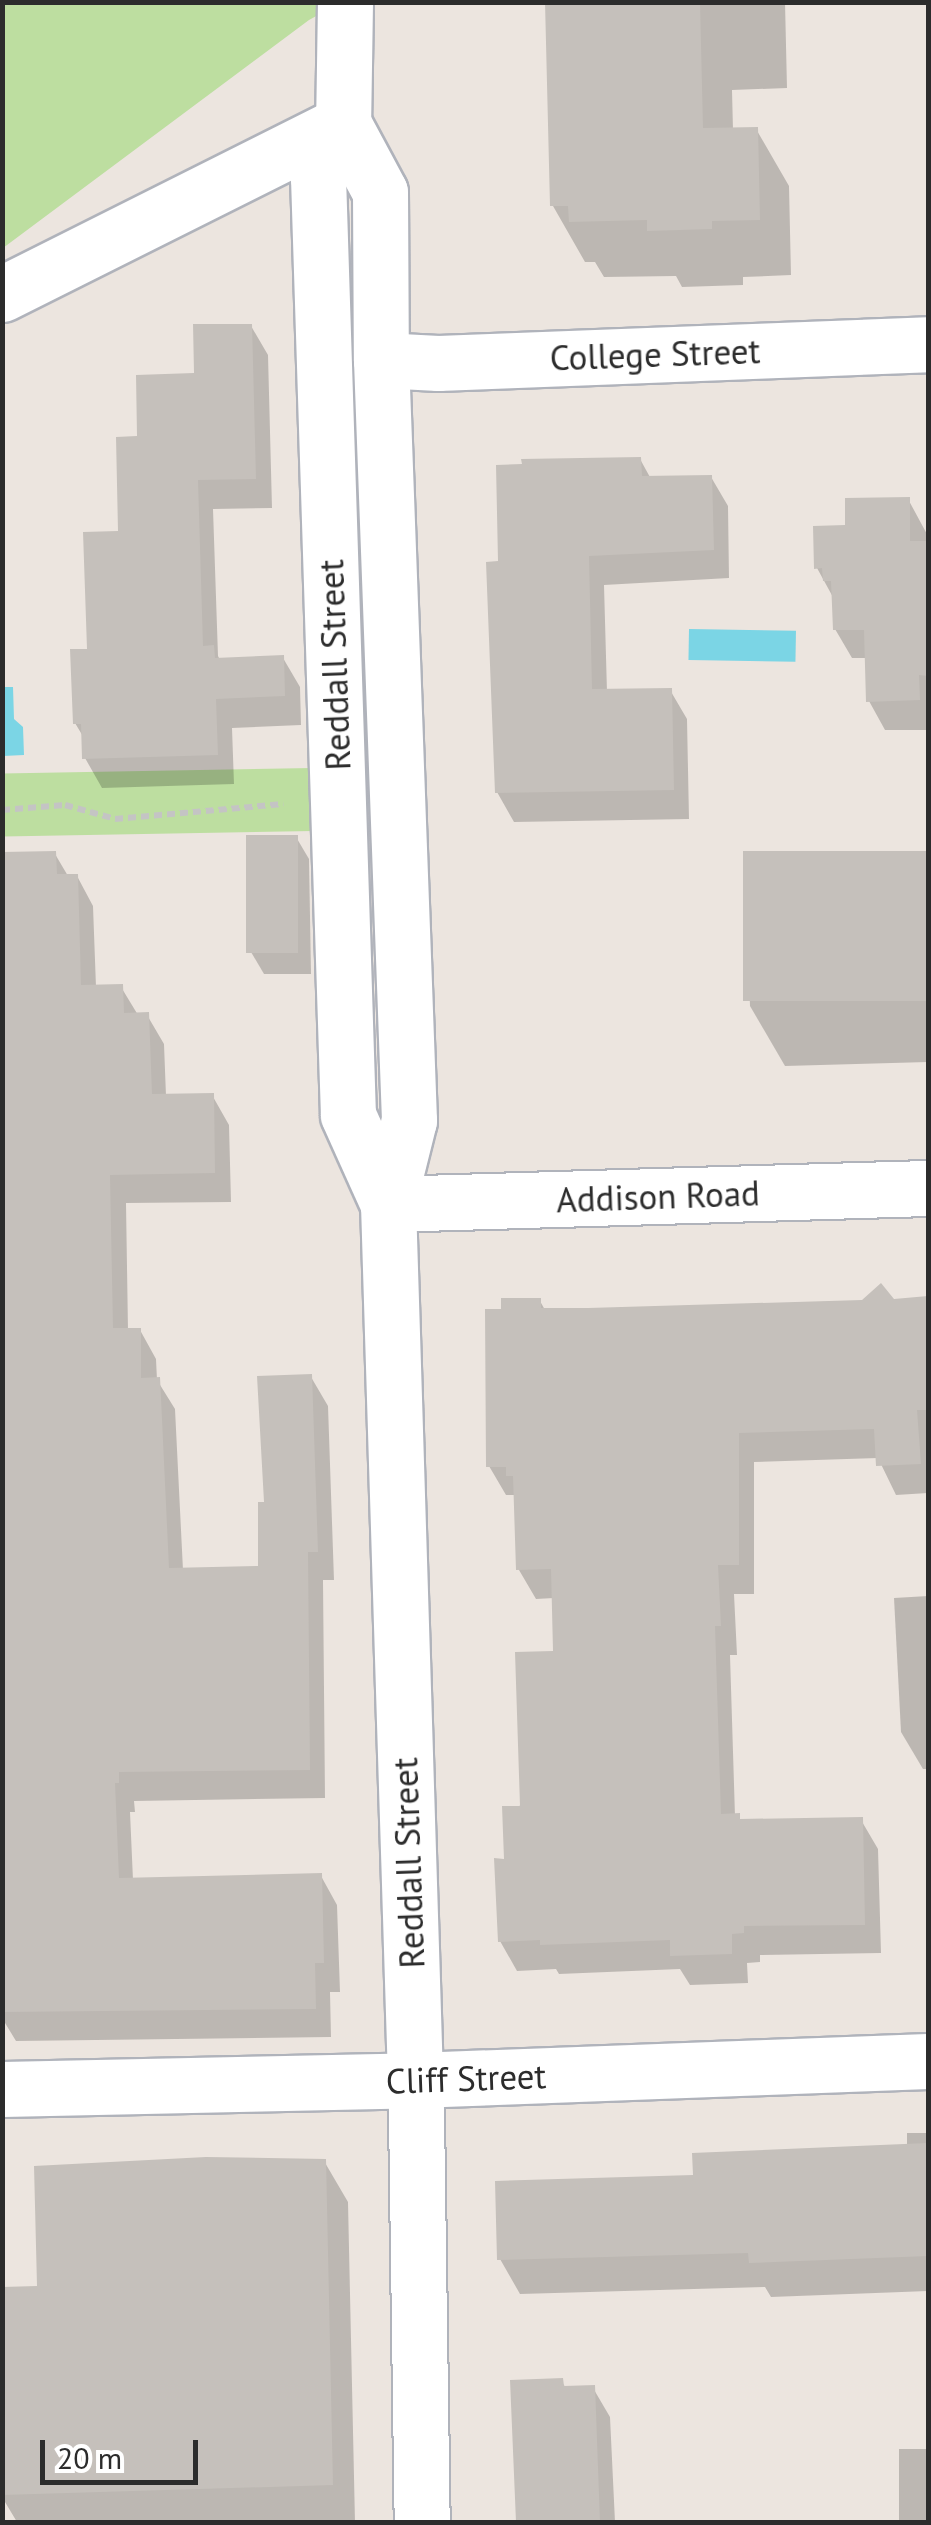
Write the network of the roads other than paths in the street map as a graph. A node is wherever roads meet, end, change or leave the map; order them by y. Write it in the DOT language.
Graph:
graph roads {
  1 [pos="345,2"];
  2 [pos="344,123"];
  3 [pos="2,294"];
  4 [pos="928,344"];
  5 [pos="382,360"];
  6 [pos="928,1188"];
  7 [pos="388,1204"];
  8 [pos="928,2061"];
  9 [pos="415,2080"];
  10 [pos="2,2089"];
  11 [pos="422,2522"];
  1 -- 2 [label="street, Reddall Street"];
  2 -- 3 [label="street"];
  2 -- 5 [label="street, Reddall Street"];
  2 -- 7 [label="street, Reddall Street"];
  4 -- 5 [label="street, College Street"];
  5 -- 7 [label="street, Reddall Street"];
  6 -- 7 [label="street, Addison Road"];
  7 -- 9 [label="street, Reddall Street"];
  8 -- 9 [label="street, Cliff Street"];
  9 -- 10 [label="street, Cliff Street"];
  9 -- 11 [label="street, Reddall Street"];
}
